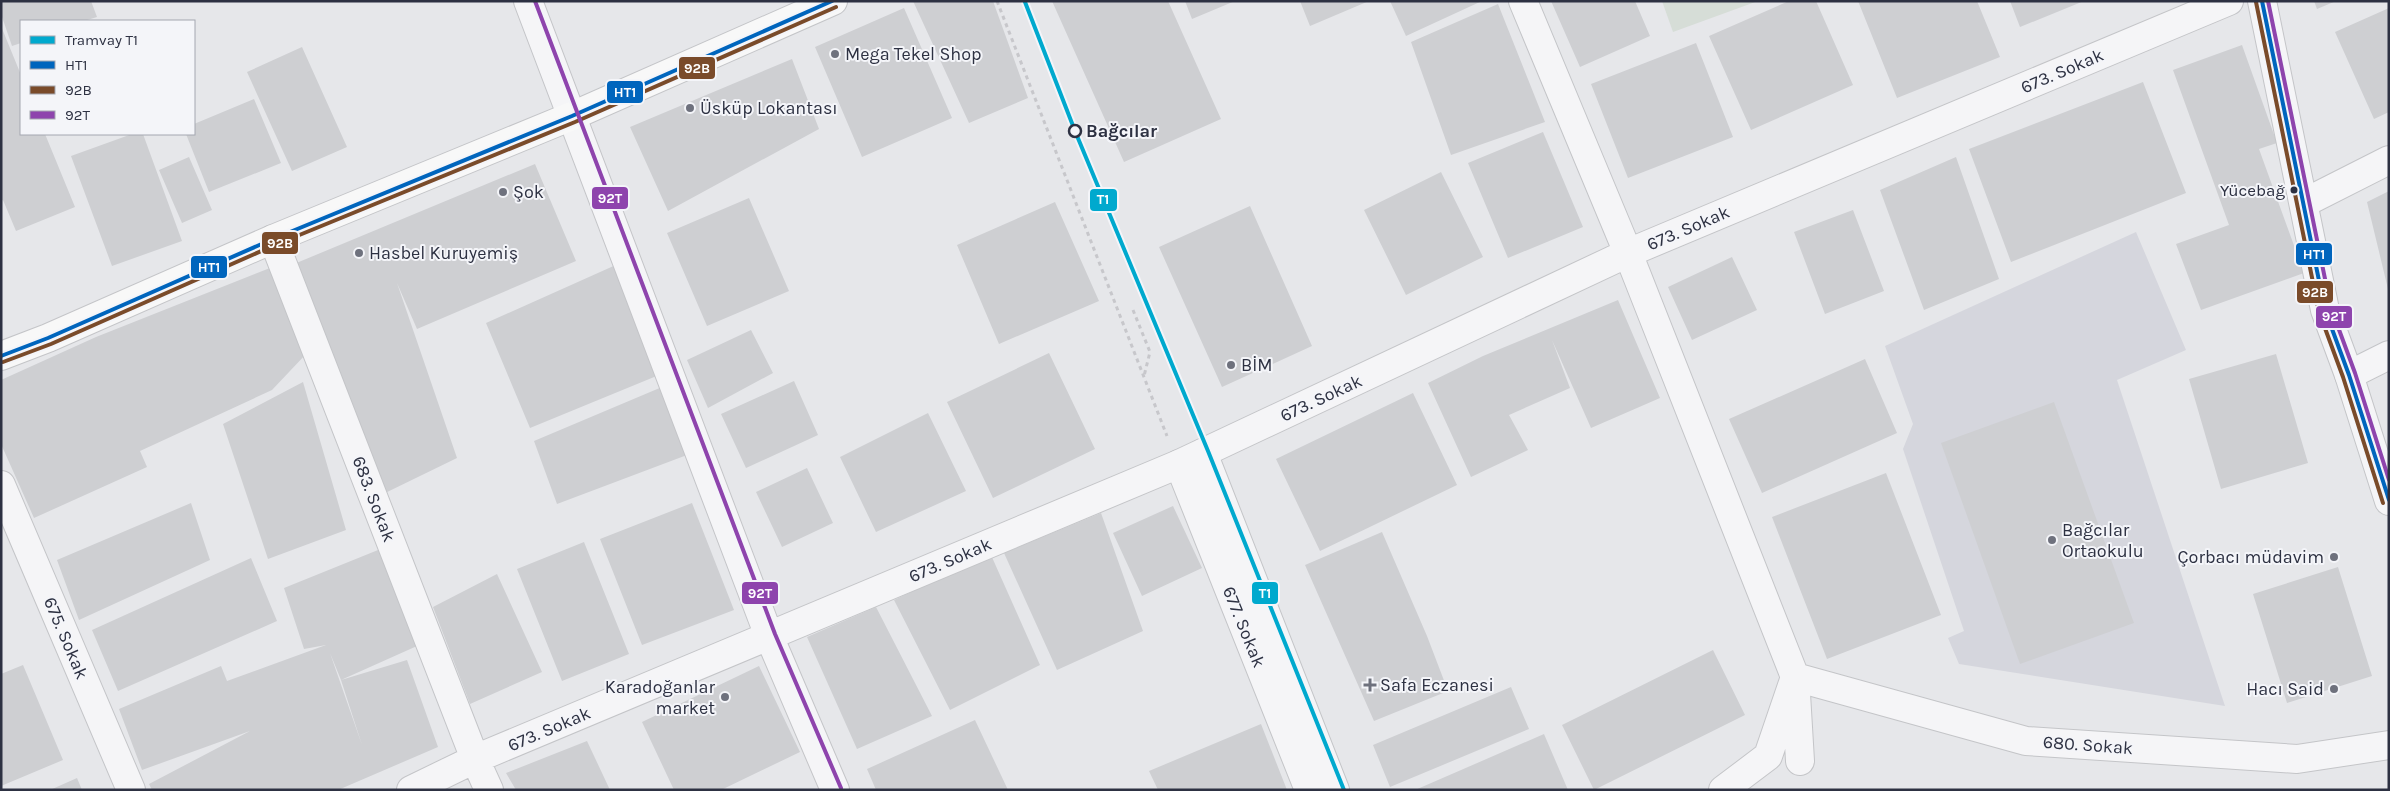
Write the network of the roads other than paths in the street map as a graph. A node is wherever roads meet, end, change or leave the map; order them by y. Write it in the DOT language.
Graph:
graph roads {
  1 [pos="528,1"];
  2 [pos="832,1"];
  3 [pos="1523,1"];
  4 [pos="2228,1"];
  5 [pos="2262,1"];
  6 [pos="572,116"];
  7 [pos="2389,160"];
  8 [pos="2304,203"];
  9 [pos="273,239"];
  10 [pos="1628,253"];
  11 [pos="2389,355"];
  12 [pos="1,356"];
  13 [pos="2349,375"];
  14 [pos="1191,459"];
  15 [pos="1,485"];
  16 [pos="2389,501"];
  17 [pos="769,636"];
  18 [pos="1795,677"];
  19 [pos="2389,745"];
  20 [pos="475,759"];
  21 [pos="1800,761"];
  22 [pos="131,790"];
  23 [pos="410,790"];
  24 [pos="489,790"];
  25 [pos="835,790"];
  26 [pos="1309,790"];
  27 [pos="1335,790"];
  28 [pos="1723,790"];
  1 -- 6 [label="street"];
  2 -- 6 [label="main road"];
  3 -- 10 [label="street"];
  4 -- 10 [label="street, 673. Sokak"];
  5 -- 8 [label="street"];
  6 -- 9 [label="main road"];
  6 -- 17 [label="street"];
  7 -- 8 [label="street"];
  8 -- 13 [label="street"];
  9 -- 12 [label="main road"];
  9 -- 20 [label="street, 683. Sokak"];
  10 -- 14 [label="street, 673. Sokak"];
  10 -- 18 [label="street"];
  11 -- 13 [label="street"];
  13 -- 16 [label="street"];
  14 -- 17 [label="street, 673. Sokak"];
  14 -- 26 [label="street, 677. Sokak"];
  14 -- 27 [label="street"];
  15 -- 22 [label="street, 675. Sokak"];
  17 -- 20 [label="street, 673. Sokak"];
  17 -- 25 [label="street"];
  18 -- 19 [label="street, 680. Sokak"];
  18 -- 21 [label="street"];
  18 -- 28 [label="street"];
  20 -- 23 [label="street, 673. Sokak"];
  20 -- 24 [label="street, 683. Sokak"];
}
